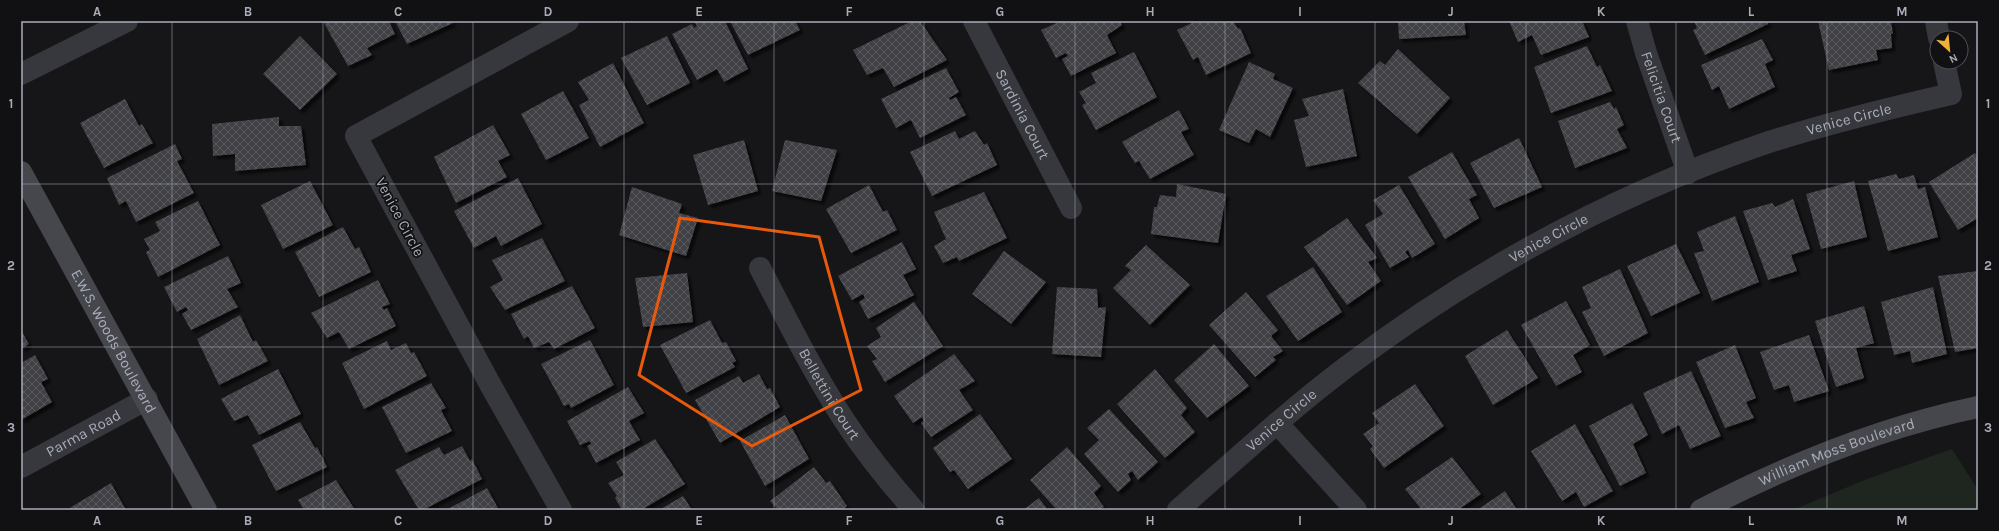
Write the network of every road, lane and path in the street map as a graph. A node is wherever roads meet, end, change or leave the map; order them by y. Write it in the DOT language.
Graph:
graph roads {
  1 [pos="127,21"];
  2 [pos="568,21"];
  3 [pos="974,21"];
  4 [pos="1637,21"];
  5 [pos="1946,70"];
  6 [pos="21,74"];
  7 [pos="21,172"];
  8 [pos="1688,173"];
  9 [pos="1071,208"];
  10 [pos="760,268"];
  11 [pos="146,399"];
  12 [pos="1978,407"];
  13 [pos="1277,423"];
  14 [pos="21,466"];
  15 [pos="206,510"];
  16 [pos="561,510"];
  17 [pos="914,510"];
  18 [pos="1178,510"];
  19 [pos="1356,510"];
  20 [pos="1701,510"];
  1 -- 6 [label="street"];
  2 -- 16 [label="street, Venice Circle"];
  3 -- 9 [label="street, Sardinia Court"];
  4 -- 8 [label="street, Felicitia Court"];
  5 -- 8 [label="street, Venice Circle"];
  7 -- 11 [label="street, E.W.S. Woods Boulevard"];
  8 -- 13 [label="street, Venice Circle"];
  10 -- 17 [label="street, Bellettini Court"];
  11 -- 14 [label="street, Parma Road"];
  11 -- 15 [label="street, E.W.S. Woods Boulevard"];
  12 -- 20 [label="street, William Moss Boulevard"];
  13 -- 18 [label="street, Venice Circle"];
  13 -- 19 [label="street"];
}
